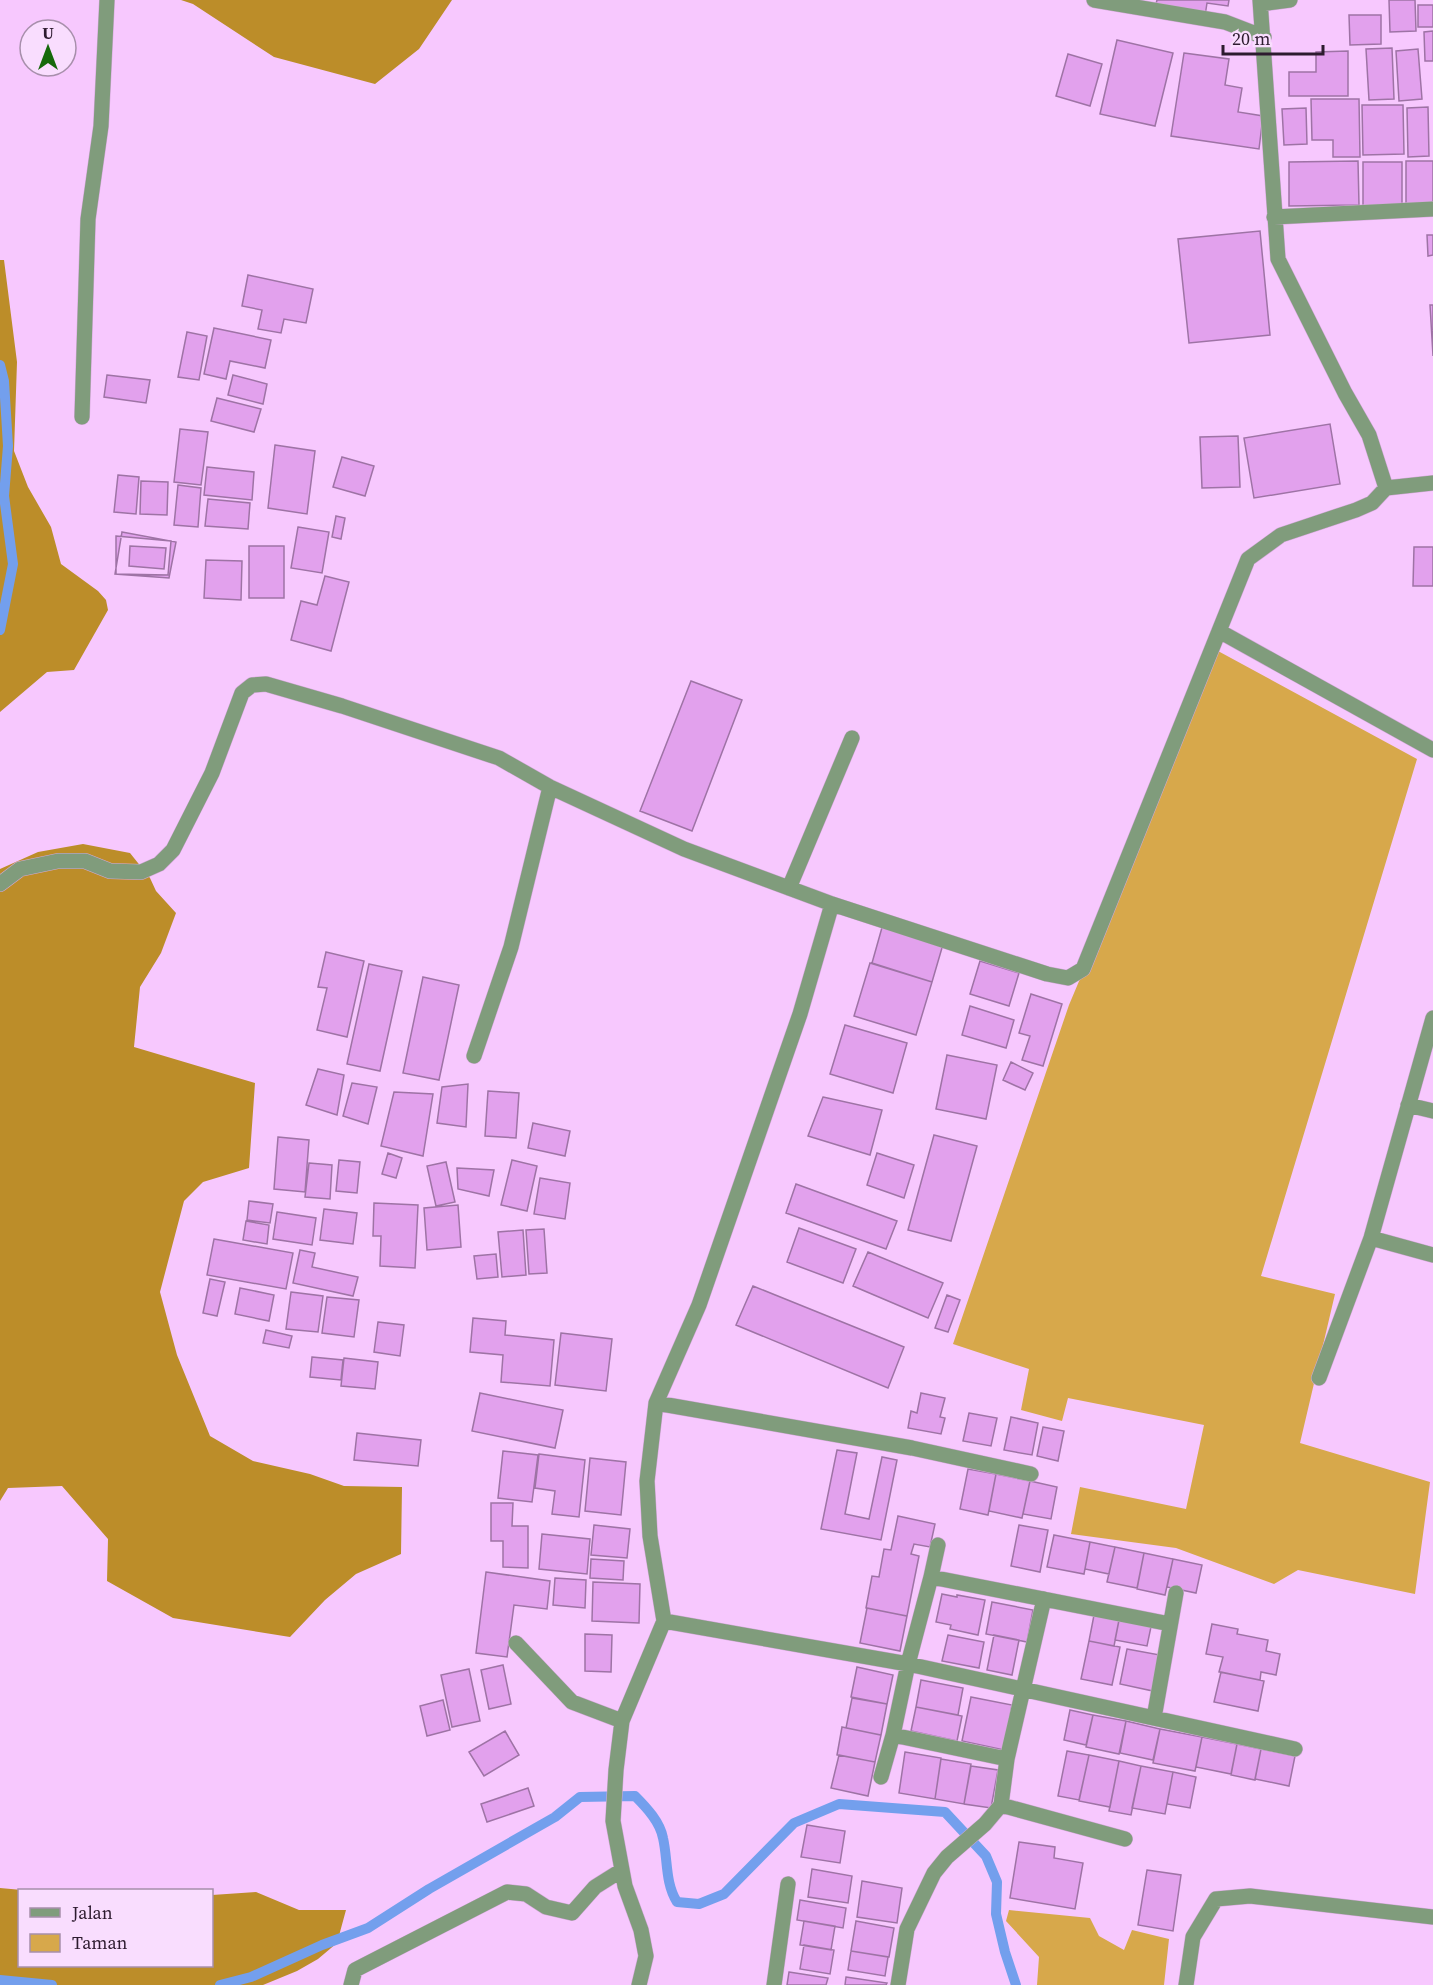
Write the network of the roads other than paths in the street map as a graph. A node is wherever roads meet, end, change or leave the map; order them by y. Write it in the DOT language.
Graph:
graph roads {
  1 [pos="107,0"];
  2 [pos="1094,0"];
  3 [pos="1290,0"];
  4 [pos="1260,2"];
  5 [pos="1264,37"];
  6 [pos="1433,208"];
  7 [pos="1274,218"];
  8 [pos="82,417"];
  9 [pos="1433,483"];
  10 [pos="1386,488"];
  11 [pos="1219,631"];
  12 [pos="852,738"];
  13 [pos="1433,750"];
  14 [pos="550,787"];
  15 [pos="0,884"];
  16 [pos="789,888"];
  17 [pos="832,904"];
  18 [pos="1433,1018"];
  19 [pos="474,1056"];
  20 [pos="1408,1105"];
  21 [pos="1433,1111"];
  22 [pos="1371,1238"];
  23 [pos="1433,1255"];
  24 [pos="1319,1378"];
  25 [pos="656,1403"];
  26 [pos="1031,1474"];
  27 [pos="939,1545"];
  28 [pos="931,1577"];
  29 [pos="1176,1593"];
  30 [pos="1044,1599"];
  31 [pos="664,1622"];
  32 [pos="1170,1624"];
  33 [pos="516,1643"];
  34 [pos="908,1664"];
  35 [pos="1024,1690"];
  36 [pos="1154,1718"];
  37 [pos="622,1721"];
  38 [pos="893,1735"];
  39 [pos="1295,1749"];
  40 [pos="1007,1759"];
  41 [pos="881,1777"];
  42 [pos="1001,1805"];
  43 [pos="1125,1839"];
  44 [pos="622,1870"];
  45 [pos="788,1884"];
  46 [pos="1433,1917"];
  47 [pos="351,1985"];
  48 [pos="639,1985"];
  49 [pos="774,1985"];
  50 [pos="898,1985"];
  51 [pos="1186,1985"];
  1 -- 8 [label="street"];
  2 -- 5 [label="street"];
  3 -- 4 [label="street"];
  4 -- 5 [label="street"];
  5 -- 7 [label="street"];
  6 -- 7 [label="street"];
  7 -- 10 [label="street"];
  9 -- 10 [label="street"];
  10 -- 11 [label="street"];
  11 -- 13 [label="street"];
  11 -- 17 [label="street"];
  12 -- 16 [label="street"];
  14 -- 15 [label="street"];
  14 -- 16 [label="street"];
  14 -- 19 [label="street"];
  16 -- 17 [label="street"];
  17 -- 25 [label="street"];
  18 -- 20 [label="street"];
  20 -- 21 [label="street"];
  20 -- 22 [label="street"];
  22 -- 23 [label="street"];
  22 -- 24 [label="street"];
  25 -- 26 [label="street"];
  25 -- 31 [label="street"];
  27 -- 28 [label="street"];
  28 -- 30 [label="street"];
  28 -- 34 [label="street"];
  29 -- 32 [label="street"];
  30 -- 32 [label="street"];
  30 -- 35 [label="street"];
  31 -- 34 [label="street"];
  31 -- 37 [label="street"];
  32 -- 36 [label="street"];
  33 -- 37 [label="street"];
  34 -- 35 [label="street"];
  34 -- 38 [label="street"];
  35 -- 36 [label="street"];
  35 -- 40 [label="street"];
  36 -- 39 [label="street"];
  37 -- 44 [label="street"];
  38 -- 40 [label="street"];
  38 -- 41 [label="street"];
  40 -- 42 [label="street"];
  42 -- 43 [label="street"];
  42 -- 50 [label="street"];
  44 -- 47 [label="street"];
  44 -- 48 [label="street"];
  45 -- 49 [label="street"];
  46 -- 51 [label="street"];
}
